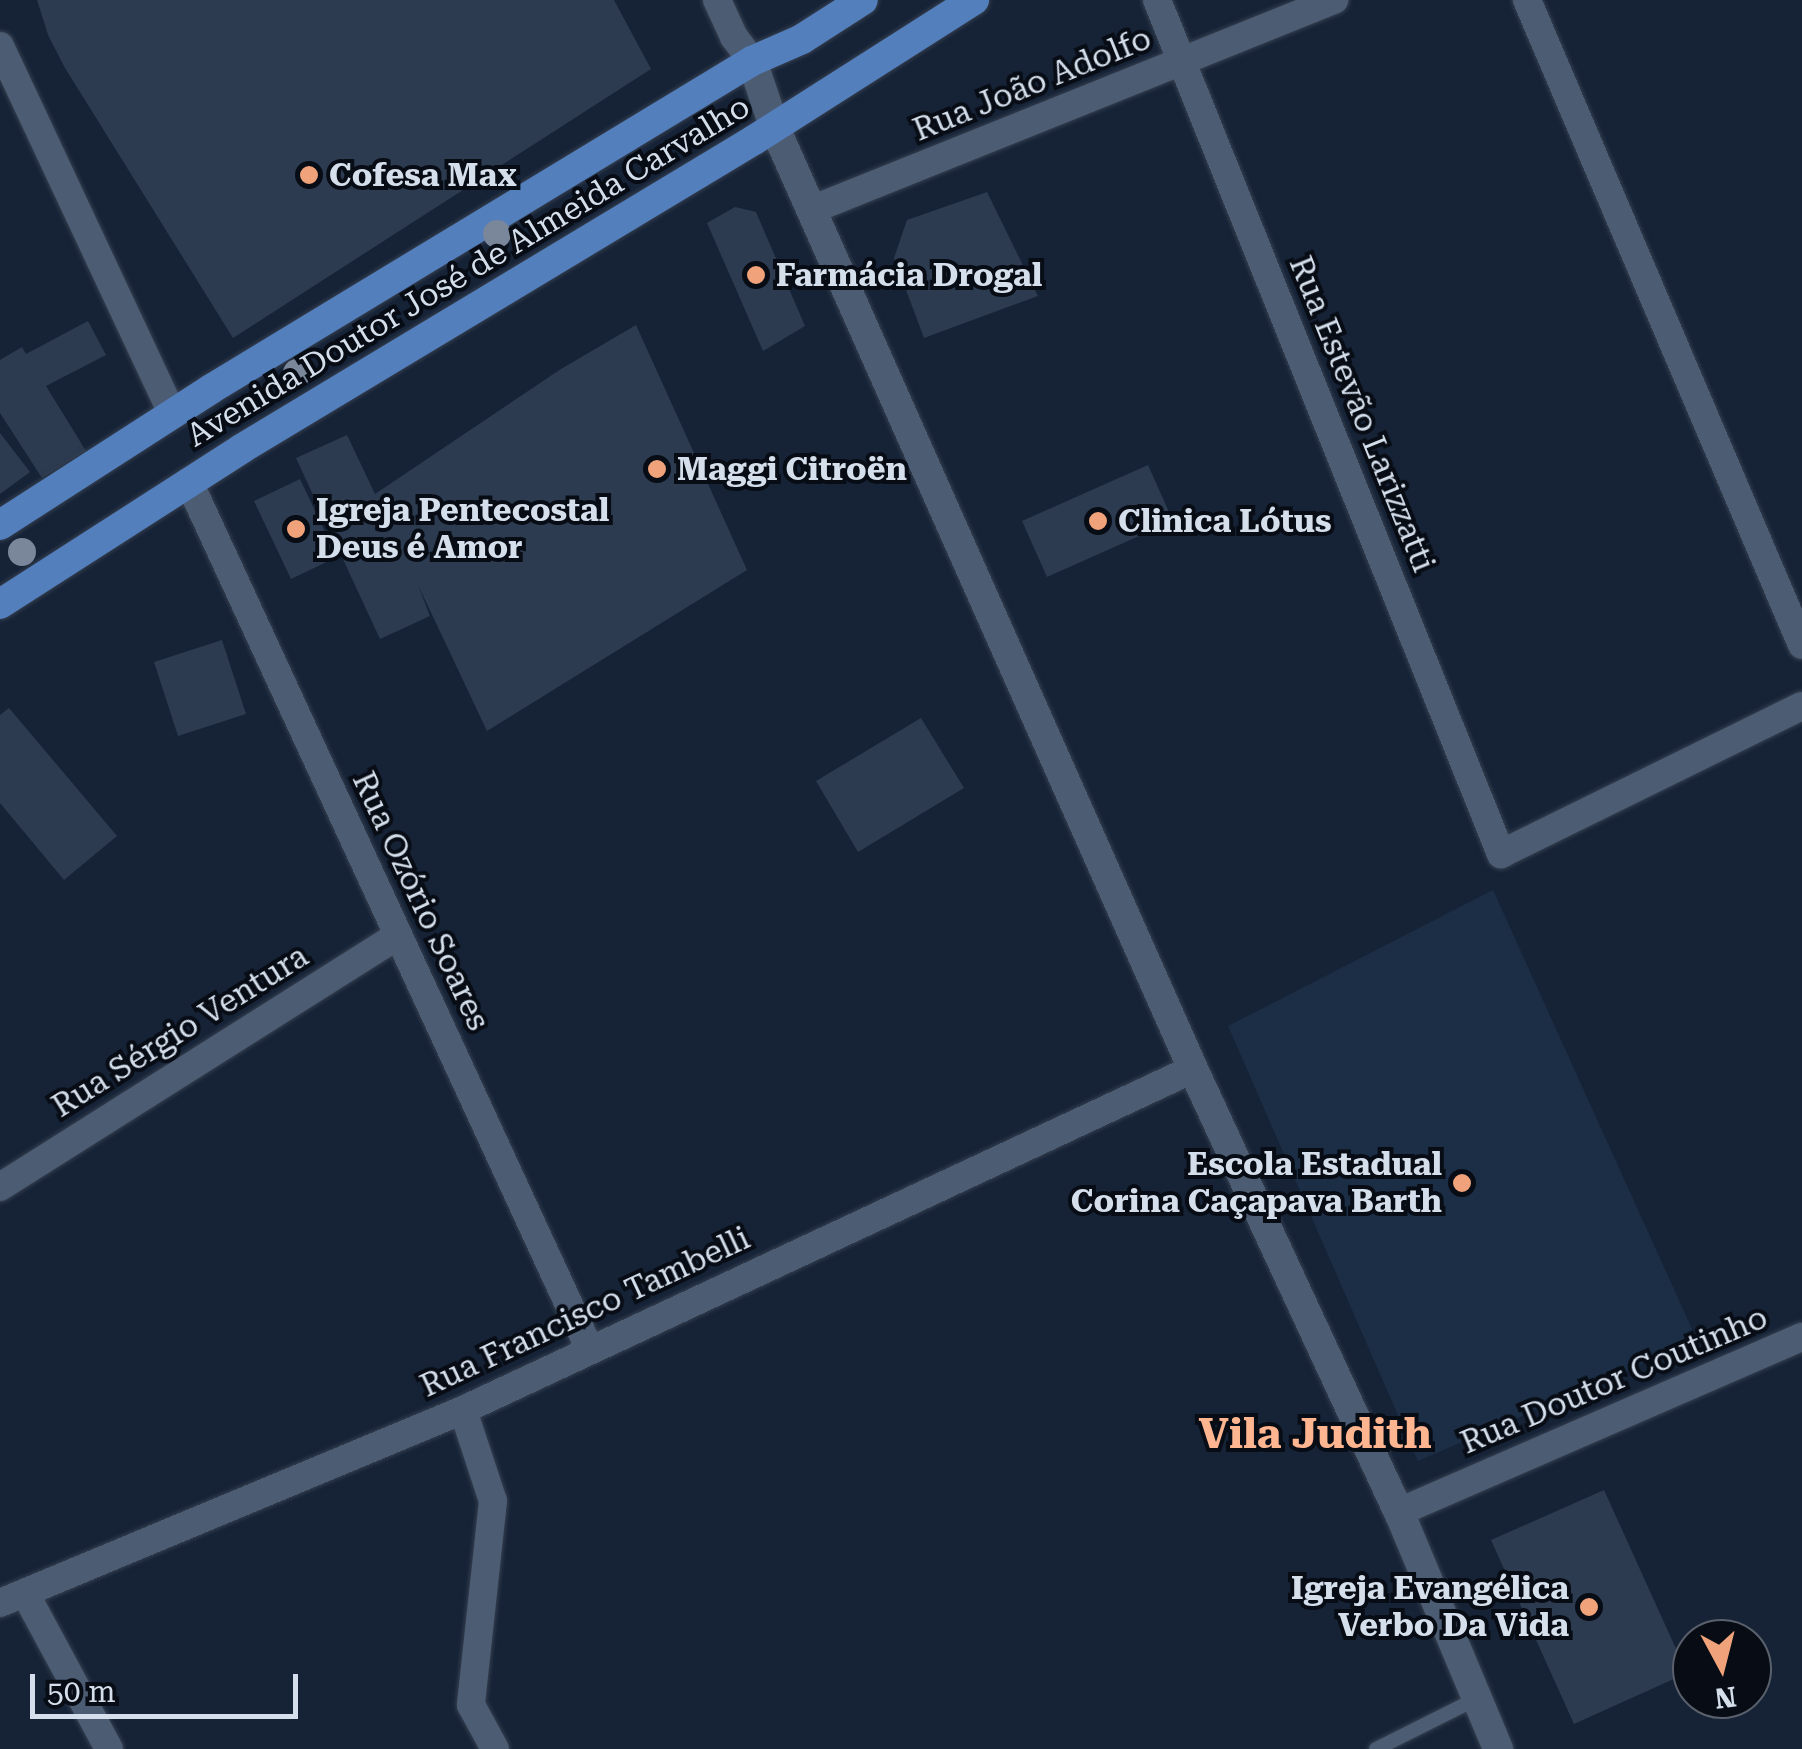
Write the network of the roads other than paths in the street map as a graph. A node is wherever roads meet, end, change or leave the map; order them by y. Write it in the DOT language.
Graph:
graph roads {
  1 [pos="717,0"];
  2 [pos="862,0"];
  3 [pos="974,0"];
  4 [pos="1157,0"];
  5 [pos="1334,0"];
  6 [pos="1527,0"];
  7 [pos="0,46"];
  8 [pos="1183,60"];
  9 [pos="752,61"];
  10 [pos="774,126"];
  11 [pos="812,210"];
  12 [pos="172,413"];
  13 [pos="190,482"];
  14 [pos="0,526"];
  15 [pos="0,604"];
  16 [pos="1802,645"];
  17 [pos="1802,706"];
  18 [pos="398,935"];
  19 [pos="1193,1070"];
  20 [pos="0,1187"];
  21 [pos="1802,1336"];
  22 [pos="590,1348"];
  23 [pos="463,1410"];
  24 [pos="1398,1512"];
  25 [pos="12,1598"];
  26 [pos="1477,1699"];
  27 [pos="109,1749"];
  28 [pos="495,1749"];
  29 [pos="1376,1749"];
  30 [pos="1498,1749"];
  1 -- 9 [label="street"];
  2 -- 9 [label="main road, Avenida Doutor José de Almeida Carvalho"];
  3 -- 10 [label="main road, Avenida Doutor José de Almeida Carvalho"];
  4 -- 8 [label="street, Rua Estevão Larizzatti"];
  5 -- 8 [label="street, Rua João Adolfo"];
  6 -- 16 [label="street"];
  7 -- 12 [label="street"];
  8 -- 11 [label="street, Rua João Adolfo"];
  8 -- 17 [label="street, Rua Estevão Larizzatti"];
  9 -- 10 [label="street"];
  9 -- 12 [label="main road, Avenida Doutor José de Almeida Carvalho"];
  10 -- 11 [label="street"];
  10 -- 13 [label="main road, Avenida Doutor José de Almeida Carvalho"];
  11 -- 19 [label="street"];
  12 -- 14 [label="main road, Avenida Doutor José de Almeida Carvalho"];
  13 -- 15 [label="main road, Avenida Doutor José de Almeida Carvalho"];
  13 -- 18 [label="street, Rua Ozório Soares"];
  18 -- 20 [label="street, Rua Sérgio Ventura"];
  18 -- 22 [label="street, Rua Ozório Soares"];
  19 -- 22 [label="street, Rua Francisco Tambelli"];
  19 -- 24 [label="street"];
  21 -- 24 [label="street, Rua Doutor Coutinho"];
  22 -- 23 [label="street, Rua Francisco Tambelli"];
  23 -- 25 [label="street, Rua Francisco Tambelli"];
  23 -- 28 [label="street"];
  24 -- 26 [label="street"];
  25 -- 27 [label="street"];
  26 -- 29 [label="lane"];
  26 -- 30 [label="street"];
}
